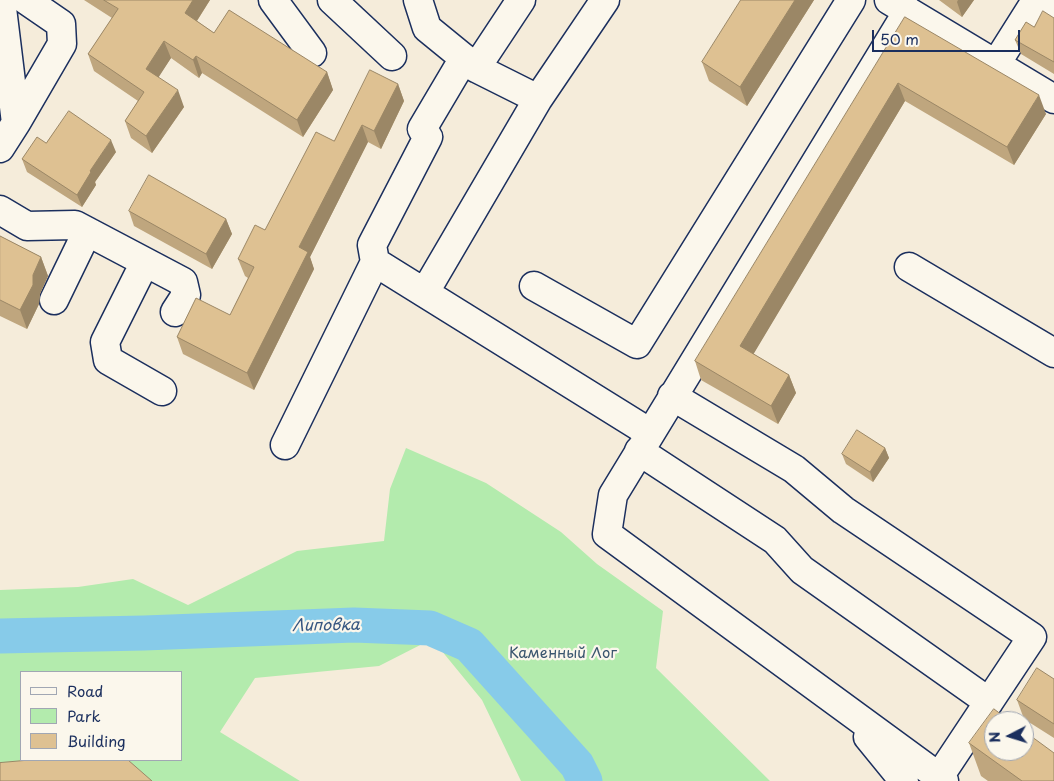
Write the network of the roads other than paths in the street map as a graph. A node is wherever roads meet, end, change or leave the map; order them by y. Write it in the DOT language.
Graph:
graph roads {
  1 [pos="1,0"];
  2 [pos="26,0"];
  3 [pos="273,0"];
  4 [pos="332,0"];
  5 [pos="418,0"];
  6 [pos="521,0"];
  7 [pos="605,0"];
  8 [pos="851,0"];
  9 [pos="898,6"];
  10 [pos="1054,7"];
  11 [pos="312,53"];
  12 [pos="392,56"];
  13 [pos="470,63"];
  14 [pos="996,64"];
  15 [pos="538,99"];
  16 [pos="1054,99"];
  17 [pos="16,122"];
  18 [pos="0,148"];
  19 [pos="0,210"];
  20 [pos="87,232"];
  21 [pos="145,262"];
  22 [pos="375,262"];
  23 [pos="909,266"];
  24 [pos="534,286"];
  25 [pos="425,292"];
  26 [pos="54,300"];
  27 [pos="175,312"];
  28 [pos="1054,353"];
  29 [pos="162,391"];
  30 [pos="672,396"];
  31 [pos="644,442"];
  32 [pos="285,445"];
  33 [pos="989,702"];
  34 [pos="843,707"];
  35 [pos="942,779"];
  36 [pos="904,781"];
  1 -- 17 [label="street"];
  2 -- 17 [label="street"];
  3 -- 11 [label="street"];
  4 -- 12 [label="street"];
  5 -- 13 [label="street"];
  6 -- 13 [label="street"];
  7 -- 15 [label="street"];
  8 -- 24 [label="street"];
  9 -- 14 [label="street"];
  9 -- 30 [label="street"];
  10 -- 14 [label="street"];
  13 -- 15 [label="street"];
  13 -- 22 [label="street"];
  14 -- 16 [label="street"];
  15 -- 25 [label="street"];
  17 -- 18 [label="street"];
  19 -- 20 [label="street"];
  20 -- 21 [label="street"];
  20 -- 26 [label="street"];
  21 -- 27 [label="street"];
  21 -- 29 [label="street"];
  22 -- 25 [label="street"];
  22 -- 32 [label="street"];
  23 -- 28 [label="street"];
  25 -- 31 [label="street"];
  30 -- 31 [label="street"];
  30 -- 33 [label="street"];
  31 -- 33 [label="street"];
  31 -- 34 [label="street"];
  33 -- 35 [label="street"];
  34 -- 35 [label="street"];
  34 -- 36 [label="street"];
}
